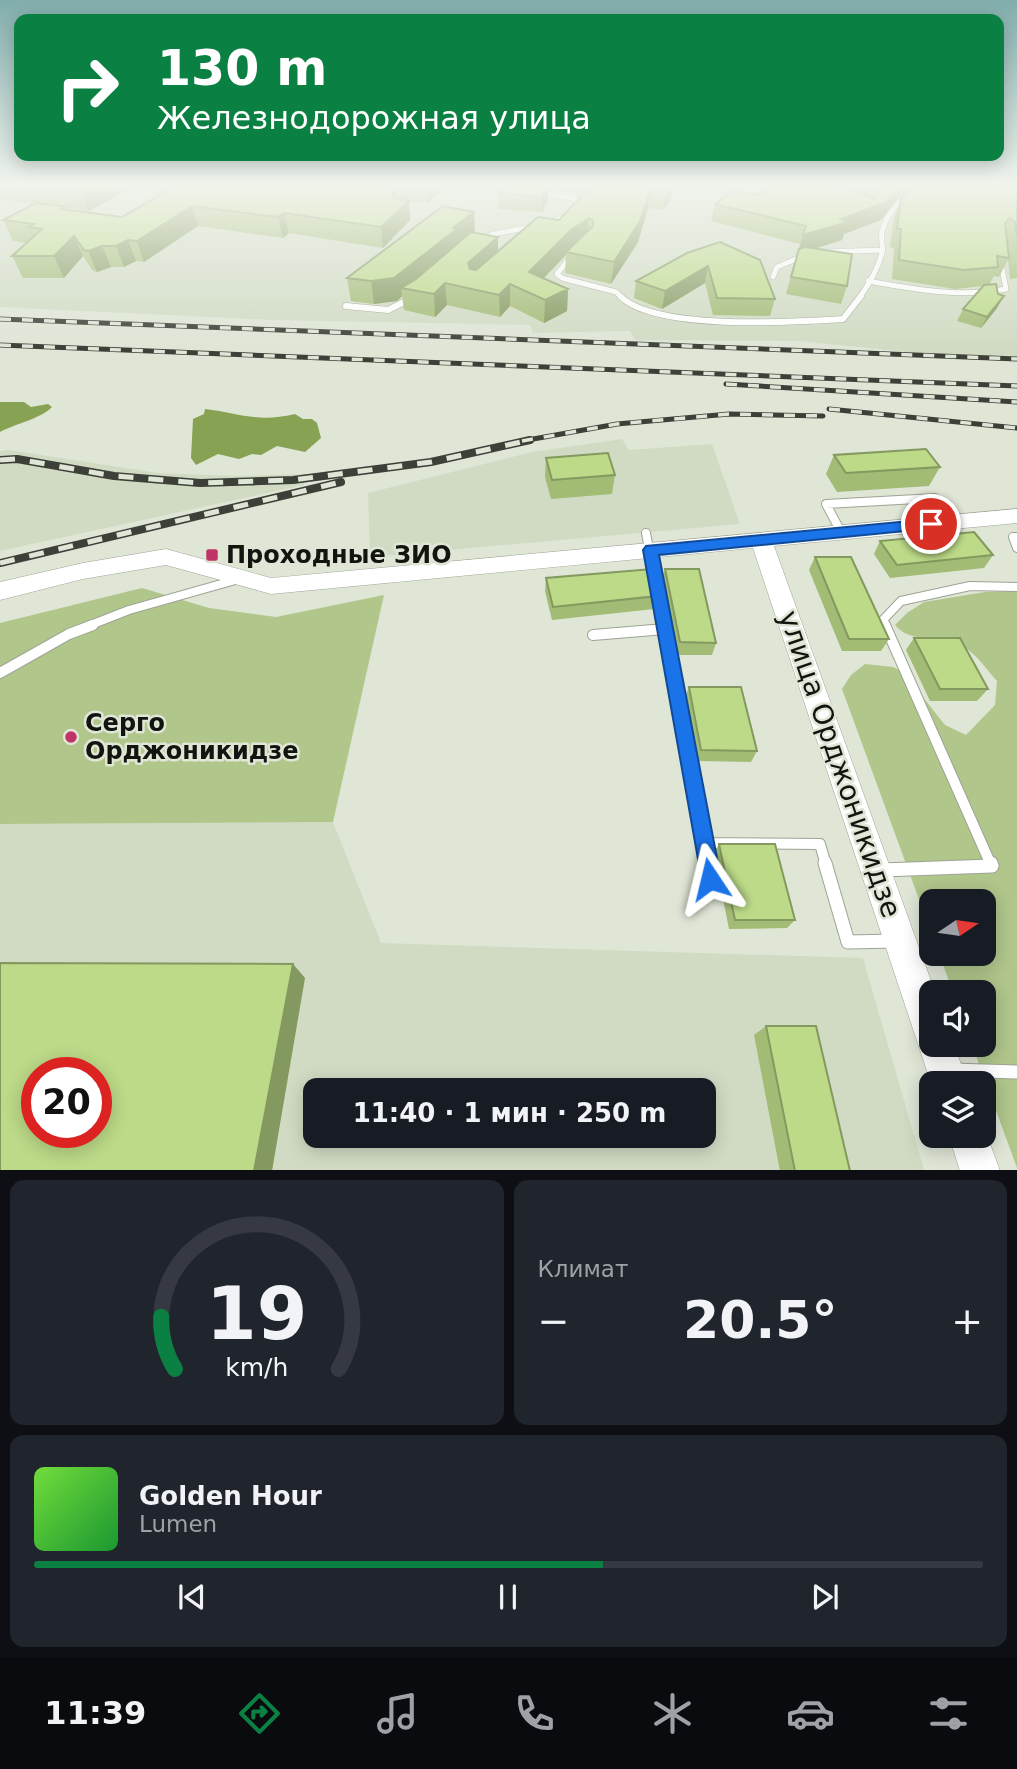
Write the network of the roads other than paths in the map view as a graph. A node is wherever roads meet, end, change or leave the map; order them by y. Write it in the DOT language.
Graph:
graph roads {
  1 [pos="484,240"];
  2 [pos="882,240"];
  3 [pos="471,247"];
  4 [pos="580,249"];
  5 [pos="883,250"];
  6 [pos="1003,251"];
  7 [pos="773,277"];
  8 [pos="868,281"];
  9 [pos="413,297"];
  10 [pos="346,306"];
  11 [pos="1017,516"];
  12 [pos="953,522"];
  13 [pos="841,532"];
  14 [pos="1017,537"];
  15 [pos="761,539"];
  16 [pos="649,541"];
  17 [pos="1017,548"];
  18 [pos="241,579"];
  19 [pos="1017,587"];
  20 [pos="0,591"];
  21 [pos="666,629"];
  22 [pos="593,635"];
  23 [pos="0,673"];
  24 [pos="704,843"];
  25 [pos="876,871"];
  26 [pos="710,879"];
  27 [pos="900,940"];
  28 [pos="919,995"];
  29 [pos="944,1066"];
  30 [pos="1017,1072"];
  31 [pos="972,1148"];
  32 [pos="980,1170"];
  1 -- 3 [label="lane"];
  2 -- 5 [label="lane"];
  4 -- 8 [label="lane"];
  5 -- 7 [label="lane"];
  5 -- 8 [label="lane"];
  6 -- 8 [label="lane"];
  9 -- 10 [label="lane"];
  11 -- 12 [label="street"];
  12 -- 13 [label="street"];
  12 -- 13 [label="lane"];
  13 -- 15 [label="street"];
  14 -- 17 [label="lane"];
  15 -- 16 [label="street"];
  15 -- 25 [label="street, улица Орджоникидзе"];
  16 -- 18 [label="street"];
  16 -- 21 [label="lane"];
  18 -- 20 [label="street"];
  18 -- 23 [label="lane"];
  19 -- 25 [label="lane"];
  21 -- 22 [label="lane"];
  21 -- 24 [label="lane"];
  24 -- 26 [label="lane"];
  24 -- 27 [label="lane"];
  25 -- 27 [label="street, улица Орджоникидзе"];
  27 -- 28 [label="street, улица Орджоникидзе"];
  29 -- 30 [label="lane"];
  31 -- 32 [label="street"];
}
